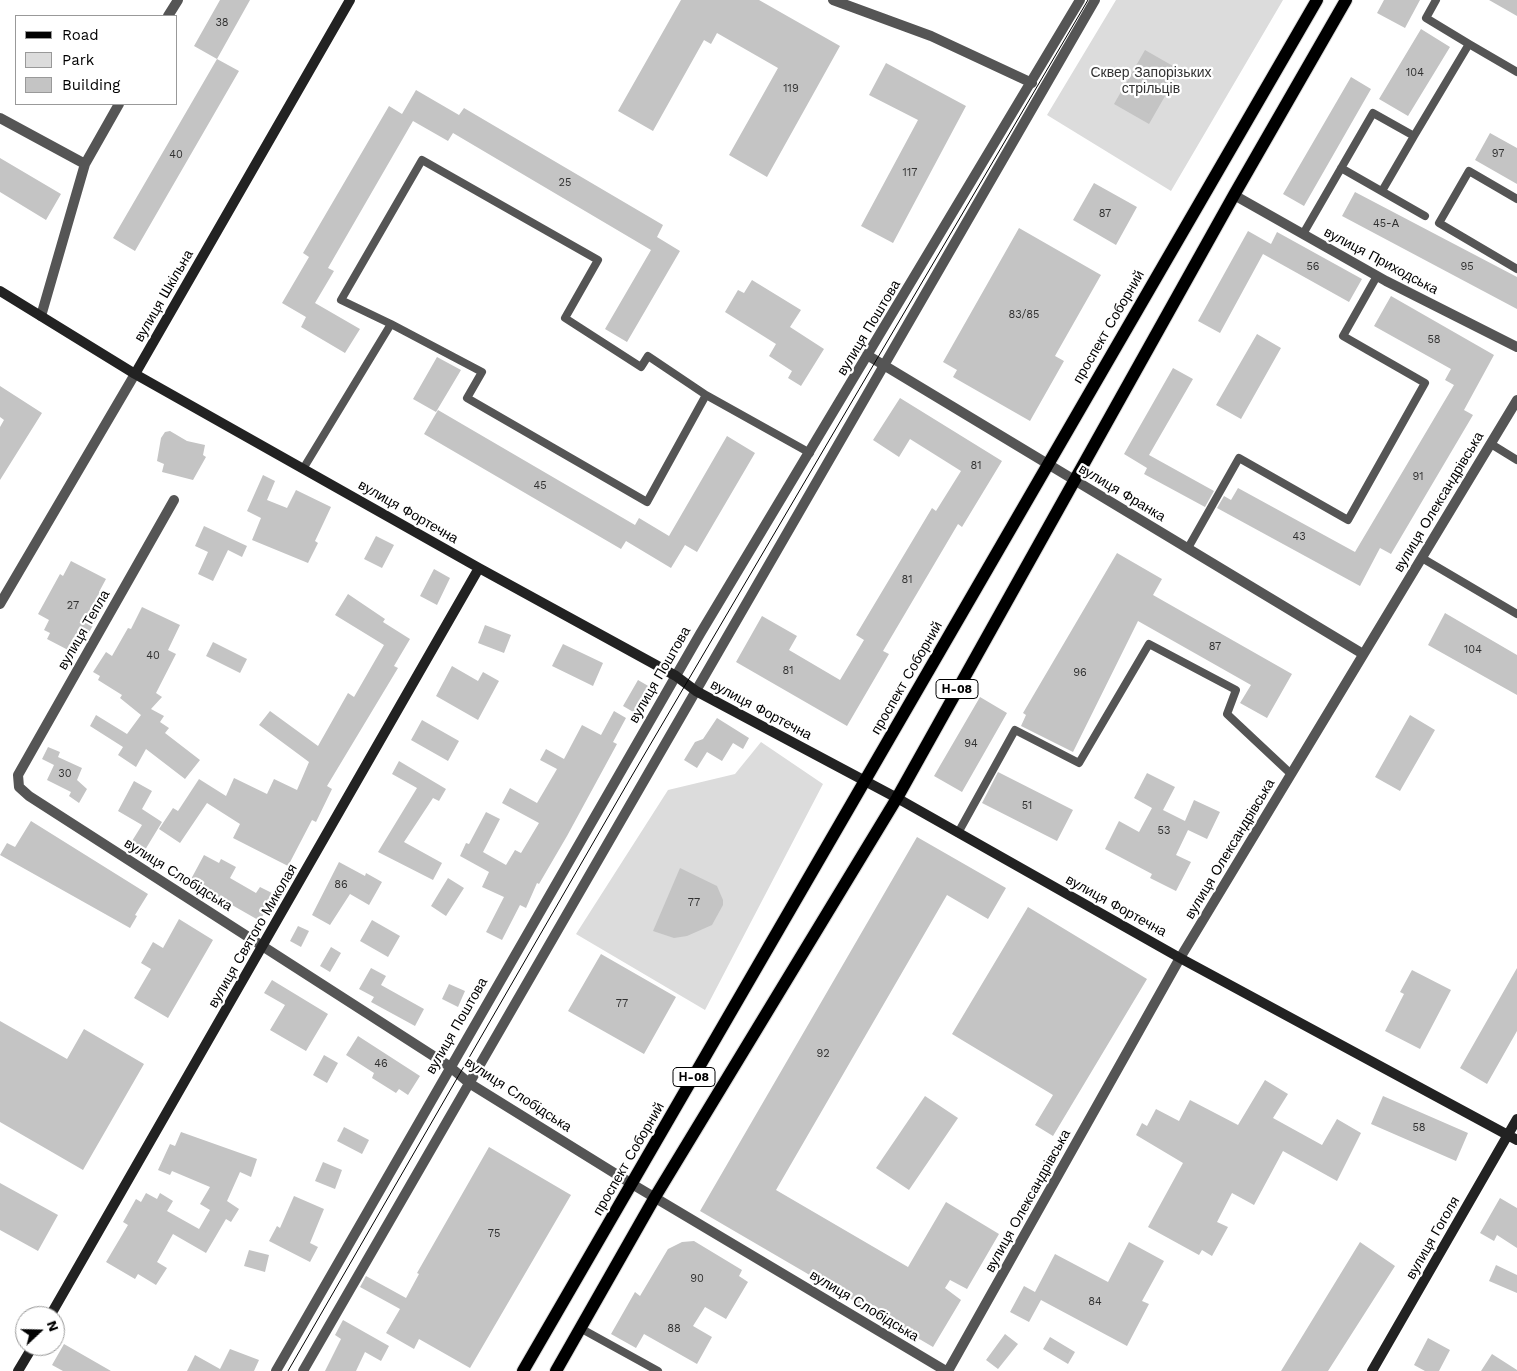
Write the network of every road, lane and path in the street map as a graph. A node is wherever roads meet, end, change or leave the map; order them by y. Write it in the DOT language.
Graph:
graph roads {
  1 [pos="178,0"];
  2 [pos="350,0"];
  3 [pos="833,0"];
  4 [pos="1080,0"];
  5 [pos="1095,0"];
  6 [pos="1317,0"];
  7 [pos="1346,0"];
  8 [pos="1436,0"];
  9 [pos="169,15"];
  10 [pos="1469,44"];
  11 [pos="1517,72"];
  12 [pos="1032,83"];
  13 [pos="118,105"];
  14 [pos="0,118"];
  15 [pos="1414,136"];
  16 [pos="85,164"];
  17 [pos="1341,168"];
  18 [pos="1382,191"];
  19 [pos="1234,195"];
  20 [pos="1517,199"];
  21 [pos="1425,216"];
  22 [pos="1303,234"];
  23 [pos="1517,269"];
  24 [pos="1377,276"];
  25 [pos="0,291"];
  26 [pos="41,316"];
  27 [pos="391,324"];
  28 [pos="1517,347"];
  29 [pos="867,355"];
  30 [pos="885,365"];
  31 [pos="135,374"];
  32 [pos="706,395"];
  33 [pos="1517,400"];
  34 [pos="1491,444"];
  35 [pos="810,453"];
  36 [pos="1517,460"];
  37 [pos="1047,464"];
  38 [pos="303,468"];
  39 [pos="1075,480"];
  40 [pos="174,500"];
  41 [pos="1188,548"];
  42 [pos="1422,558"];
  43 [pos="479,568"];
  44 [pos="0,604"];
  45 [pos="1517,614"];
  46 [pos="1363,654"];
  47 [pos="676,676"];
  48 [pos="696,691"];
  49 [pos="1291,774"];
  50 [pos="18,775"];
  51 [pos="865,782"];
  52 [pos="897,798"];
  53 [pos="958,833"];
  54 [pos="264,945"];
  55 [pos="1180,958"];
  56 [pos="449,1066"];
  57 [pos="469,1082"];
  58 [pos="1517,1119"];
  59 [pos="1512,1138"];
  60 [pos="632,1184"];
  61 [pos="655,1197"];
  62 [pos="56,1306"];
  63 [pos="580,1328"];
  64 [pos="26,1356"];
  65 [pos="18,1371"];
  66 [pos="276,1371"];
  67 [pos="303,1371"];
  68 [pos="523,1371"];
  69 [pos="556,1371"];
  70 [pos="658,1371"];
  71 [pos="947,1371"];
  72 [pos="1372,1371"];
  1 -- 9 [label="street"];
  2 -- 31 [label="street, вулиця Шкільна"];
  3 -- 12 [label="street"];
  4 -- 12 [label="street, вулиця Поштова"];
  5 -- 30 [label="street"];
  6 -- 37 [label="main road, проспект Соборний / Н-08"];
  7 -- 19 [label="main road, Н-08"];
  8 -- 10 [label="lane"];
  10 -- 11 [label="lane"];
  10 -- 15 [label="lane"];
  12 -- 29 [label="street, вулиця Поштова"];
  13 -- 16 [label="street"];
  14 -- 16 [label="street"];
  15 -- 17 [label="lane"];
  15 -- 18 [label="lane"];
  16 -- 26 [label="street"];
  17 -- 18 [label="lane"];
  17 -- 22 [label="lane"];
  18 -- 21 [label="lane"];
  19 -- 22 [label="street, вулиця Приходська"];
  19 -- 39 [label="main road, Н-08"];
  20 -- 23 [label="lane"];
  22 -- 24 [label="street, вулиця Приходська"];
  24 -- 28 [label="street, вулиця Приходська"];
  24 -- 41 [label="lane"];
  25 -- 26 [label="street, вулиця Фортечна"];
  26 -- 31 [label="street, вулиця Фортечна"];
  27 -- 32 [label="lane"];
  27 -- 32 [label="lane"];
  27 -- 38 [label="lane"];
  29 -- 30 [label="street, вулиця Франка"];
  29 -- 35 [label="street, вулиця Поштова"];
  30 -- 37 [label="street, вулиця Франка"];
  30 -- 48 [label="street"];
  31 -- 38 [label="street, вулиця Фортечна"];
  31 -- 44 [label="street, вулиця Шкільна"];
  32 -- 35 [label="lane"];
  33 -- 34 [label="street, вулиця Олександрівська"];
  34 -- 36 [label="lane"];
  34 -- 42 [label="street, вулиця Олександрівська"];
  35 -- 47 [label="street, вулиця Поштова"];
  37 -- 39 [label="street, вулиця Франка"];
  37 -- 51 [label="main road, проспект Соборний / Н-08"];
  38 -- 43 [label="street, вулиця Фортечна"];
  39 -- 41 [label="street, вулиця Франка"];
  39 -- 52 [label="main road, Н-08"];
  40 -- 50 [label="street, вулиця Тепла"];
  41 -- 46 [label="street, вулиця Франка"];
  42 -- 45 [label="lane"];
  42 -- 46 [label="street, вулиця Олександрівська"];
  43 -- 47 [label="street, вулиця Фортечна"];
  43 -- 54 [label="street, вулиця Святого Миколая"];
  46 -- 49 [label="street, вулиця Олександрівська"];
  47 -- 48 [label="street, вулиця Фортечна"];
  47 -- 56 [label="street, вулиця Поштова"];
  48 -- 51 [label="street, вулиця Фортечна"];
  48 -- 57 [label="street"];
  49 -- 53 [label="lane"];
  49 -- 55 [label="street, вулиця Олександрівська"];
  50 -- 54 [label="street, вулиця Слобідська"];
  51 -- 52 [label="street, вулиця Фортечна"];
  51 -- 60 [label="main road, проспект Соборний / Н-08"];
  52 -- 53 [label="street, вулиця Фортечна"];
  52 -- 61 [label="main road, Н-08"];
  53 -- 55 [label="street, вулиця Фортечна"];
  54 -- 56 [label="street, вулиця Слобідська"];
  54 -- 62 [label="street, вулиця Святого Миколая"];
  55 -- 59 [label="street, вулиця Фортечна"];
  55 -- 71 [label="street, вулиця Олександрівська"];
  56 -- 57 [label="street, вулиця Слобідська"];
  56 -- 66 [label="street, вулиця Поштова"];
  57 -- 60 [label="street, вулиця Слобідська"];
  57 -- 67 [label="street"];
  58 -- 59 [label="street, вулиця Гоголя"];
  59 -- 72 [label="street, вулиця Гоголя"];
  60 -- 61 [label="street, вулиця Слобідська"];
  60 -- 68 [label="main road, проспект Соборний / Н-08"];
  61 -- 63 [label="main road, Н-08"];
  61 -- 71 [label="street, вулиця Слобідська"];
  63 -- 69 [label="main road, Н-08"];
  63 -- 70 [label="lane"];
  64 -- 65 [label="street"];
}
